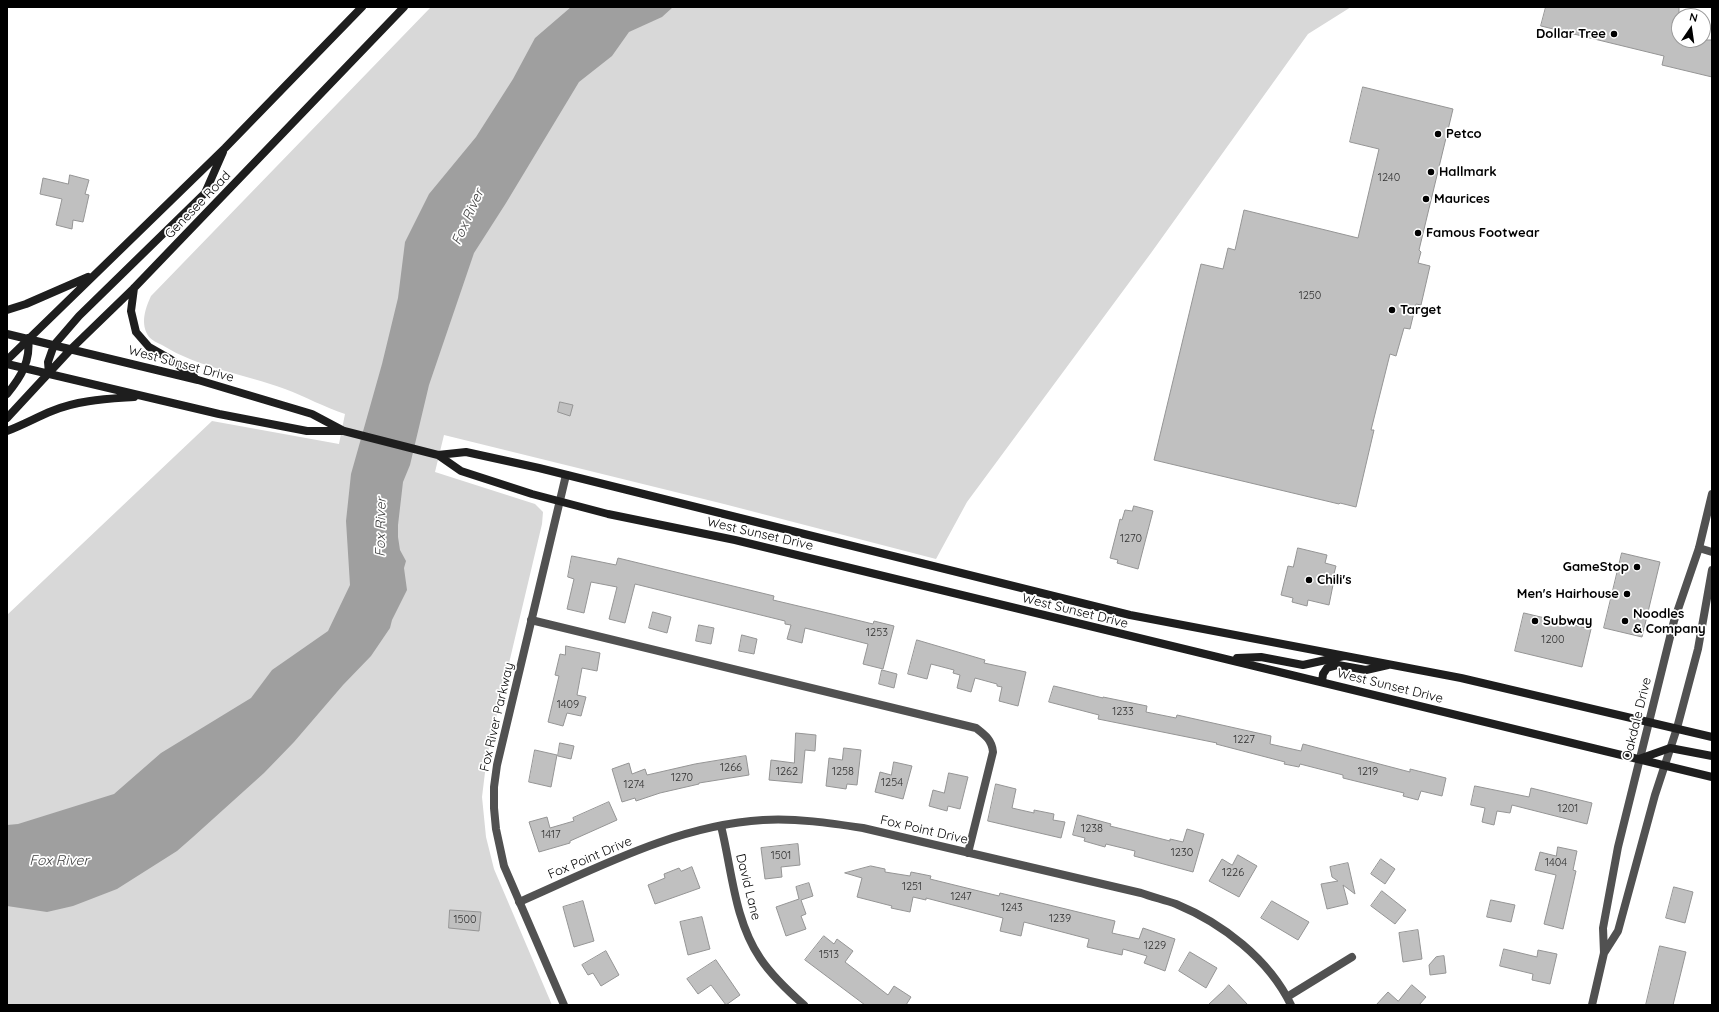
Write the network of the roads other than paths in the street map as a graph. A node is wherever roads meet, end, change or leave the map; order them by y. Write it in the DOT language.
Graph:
graph roads {
  1 [pos="362,7"];
  2 [pos="404,7"];
  3 [pos="225,148"];
  4 [pos="92,276"];
  5 [pos="134,288"];
  6 [pos="7,310"];
  7 [pos="7,334"];
  8 [pos="28,338"];
  9 [pos="54,345"];
  10 [pos="71,349"];
  11 [pos="7,360"];
  12 [pos="7,364"];
  13 [pos="25,368"];
  14 [pos="49,374"];
  15 [pos="198,380"];
  16 [pos="7,394"];
  17 [pos="143,396"];
  18 [pos="7,418"];
  19 [pos="7,431"];
  20 [pos="344,431"];
  21 [pos="438,455"];
  22 [pos="566,475"];
  23 [pos="1712,494"];
  24 [pos="560,502"];
  25 [pos="1698,548"];
  26 [pos="1712,552"];
  27 [pos="1712,570"];
  28 [pos="532,620"];
  29 [pos="1346,655"];
  30 [pos="1226,658"];
  31 [pos="1392,664"];
  32 [pos="1322,682"];
  33 [pos="1649,722"];
  34 [pos="1676,728"];
  35 [pos="1712,737"];
  36 [pos="1670,748"];
  37 [pos="1712,756"];
  38 [pos="1639,759"];
  39 [pos="1664,765"];
  40 [pos="1712,777"];
  41 [pos="721,826"];
  42 [pos="968,853"];
  43 [pos="519,902"];
  44 [pos="1604,953"];
  45 [pos="1352,956"];
  46 [pos="1287,997"];
  47 [pos="564,1005"];
  48 [pos="804,1005"];
  49 [pos="1290,1005"];
  50 [pos="1592,1005"];
  1 -- 3 [label="main road, Genesee Road"];
  2 -- 5 [label="main road, Genesee Road"];
  3 -- 4 [label="main road, Genesee Road"];
  3 -- 9 [label="main road"];
  4 -- 6 [label="main road"];
  4 -- 8 [label="main road, Genesee Road"];
  5 -- 10 [label="main road, Genesee Road"];
  5 -- 15 [label="main road"];
  7 -- 8 [label="main road, West Sunset Drive"];
  8 -- 9 [label="main road, West Sunset Drive"];
  8 -- 11 [label="main road, Genesee Road"];
  8 -- 13 [label="main road"];
  9 -- 10 [label="main road, West Sunset Drive"];
  9 -- 14 [label="main road"];
  10 -- 14 [label="main road, Genesee Road"];
  10 -- 15 [label="main road, West Sunset Drive"];
  12 -- 13 [label="main road, West Sunset Drive"];
  13 -- 14 [label="main road, West Sunset Drive"];
  13 -- 16 [label="main road"];
  14 -- 17 [label="main road, West Sunset Drive"];
  14 -- 18 [label="main road, Genesee Road"];
  15 -- 20 [label="main road, West Sunset Drive"];
  17 -- 19 [label="main road"];
  17 -- 20 [label="main road, West Sunset Drive"];
  20 -- 21 [label="main road, West Sunset Drive"];
  21 -- 22 [label="main road, West Sunset Drive"];
  21 -- 24 [label="main road, West Sunset Drive"];
  22 -- 24 [label="street, Fox River Parkway"];
  22 -- 29 [label="main road, West Sunset Drive"];
  23 -- 25 [label="street, Oakdale Drive"];
  24 -- 28 [label="street, Fox River Parkway"];
  24 -- 30 [label="main road, West Sunset Drive"];
  25 -- 26 [label="street"];
  25 -- 33 [label="street, Oakdale Drive"];
  27 -- 34 [label="street, Oakdale Drive"];
  28 -- 42 [label="street"];
  28 -- 43 [label="street, Fox River Parkway"];
  29 -- 30 [label="main road"];
  29 -- 31 [label="main road, West Sunset Drive"];
  30 -- 32 [label="main road, West Sunset Drive"];
  31 -- 32 [label="main road"];
  31 -- 33 [label="main road, West Sunset Drive"];
  32 -- 38 [label="main road, West Sunset Drive"];
  33 -- 34 [label="main road, West Sunset Drive"];
  33 -- 38 [label="street, Oakdale Drive"];
  34 -- 35 [label="main road, West Sunset Drive"];
  34 -- 36 [label="street, Oakdale Drive"];
  36 -- 37 [label="main road"];
  36 -- 38 [label="main road"];
  36 -- 39 [label="street, Oakdale Drive"];
  38 -- 39 [label="main road, West Sunset Drive"];
  38 -- 44 [label="street, Oakdale Drive"];
  39 -- 40 [label="main road, West Sunset Drive"];
  39 -- 44 [label="street, Oakdale Drive"];
  41 -- 42 [label="street, Fox Point Drive"];
  41 -- 43 [label="street, Fox Point Drive"];
  41 -- 48 [label="street, David Lane"];
  42 -- 46 [label="street, Fox Point Drive"];
  43 -- 47 [label="street, Fox River Parkway"];
  44 -- 50 [label="street, Oakdale Drive"];
  45 -- 46 [label="street"];
  46 -- 49 [label="street, Fox Point Drive"];
}
